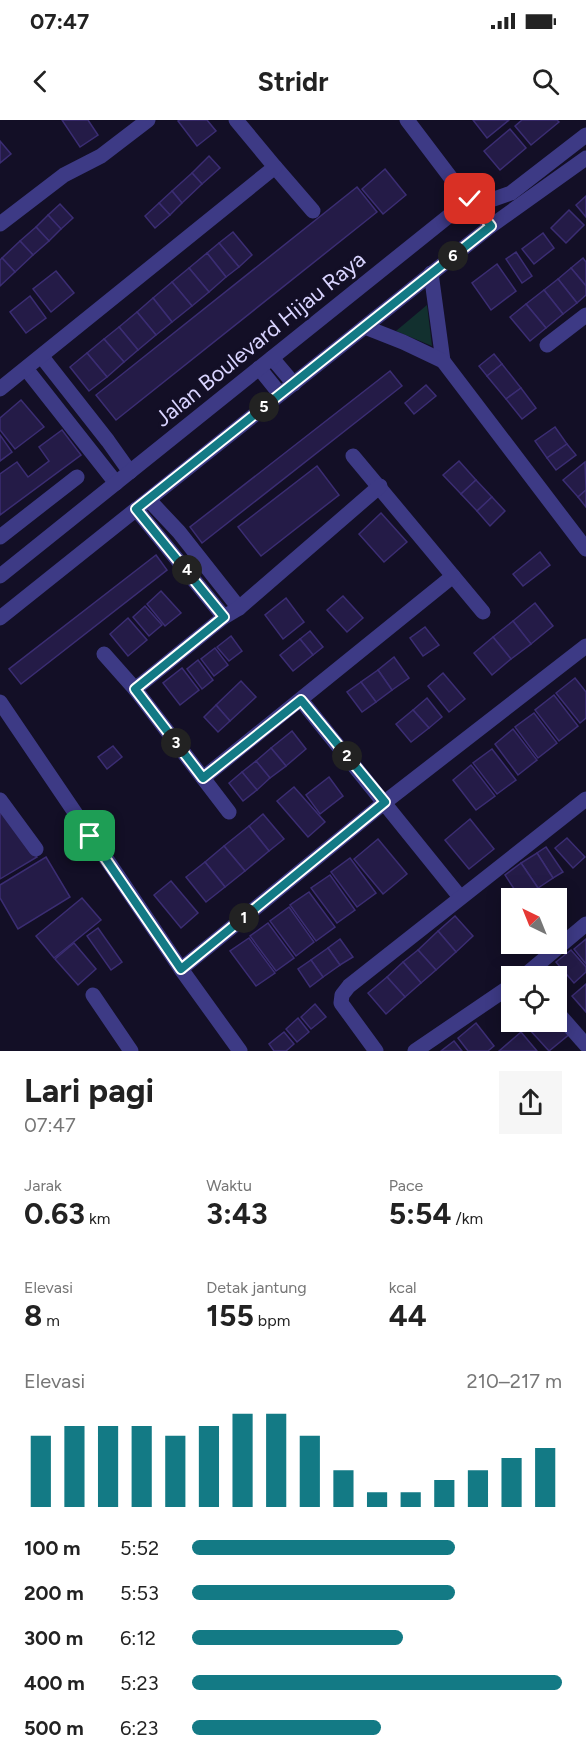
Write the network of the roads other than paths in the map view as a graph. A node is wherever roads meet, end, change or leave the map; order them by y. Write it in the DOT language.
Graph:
graph roads {
  1 [pos="148,120"];
  2 [pos="236,120"];
  3 [pos="407,120"];
  4 [pos="586,135"];
  5 [pos="586,158"];
  6 [pos="275,167"];
  7 [pos="470,199"];
  8 [pos="313,211"];
  9 [pos="0,224"];
  10 [pos="491,226"];
  11 [pos="431,273"];
  12 [pos="585,318"];
  13 [pos="365,327"];
  14 [pos="547,345"];
  15 [pos="42,357"];
  16 [pos="272,358"];
  17 [pos="442,361"];
  18 [pos="259,368"];
  19 [pos="27,370"];
  20 [pos="294,384"];
  21 [pos="0,389"];
  22 [pos="280,394"];
  23 [pos="79,403"];
  24 [pos="63,416"];
  25 [pos="353,456"];
  26 [pos="130,472"];
  27 [pos="77,477"];
  28 [pos="116,483"];
  29 [pos="380,486"];
  30 [pos="143,504"];
  31 [pos="0,537"];
  32 [pos="586,549"];
  33 [pos="0,576"];
  34 [pos="453,576"];
  35 [pos="239,608"];
  36 [pos="483,612"];
  37 [pos="224,617"];
  38 [pos="0,618"];
  39 [pos="586,646"];
  40 [pos="104,654"];
  41 [pos="135,689"];
  42 [pos="301,700"];
  43 [pos="0,702"];
  44 [pos="203,778"];
  45 [pos="586,799"];
  46 [pos="0,800"];
  47 [pos="385,802"];
  48 [pos="229,812"];
  49 [pos="36,849"];
  50 [pos="460,897"];
  51 [pos="586,924"];
  52 [pos="537,966"];
  53 [pos="181,969"];
  54 [pos="501,992"];
  55 [pos="93,995"];
  56 [pos="567,1023"];
  57 [pos="586,1045"];
  58 [pos="131,1051"];
  59 [pos="240,1051"];
  60 [pos="376,1051"];
  61 [pos="415,1051"];
  1 -- 9 [label="street"];
  2 -- 6 [label="street"];
  3 -- 7 [label="street"];
  4 -- 7 [label="street"];
  5 -- 10 [label="street"];
  6 -- 8 [label="street"];
  6 -- 15 [label="street"];
  7 -- 10 [label="street"];
  7 -- 16 [label="street, Jalan Boulevard Hijau Raya"];
  10 -- 11 [label="street"];
  11 -- 13 [label="street"];
  11 -- 17 [label="street"];
  12 -- 14 [label="street"];
  13 -- 17 [label="street"];
  13 -- 20 [label="street"];
  15 -- 19 [label="street"];
  15 -- 23 [label="street"];
  16 -- 18 [label="street, Jalan Boulevard Hijau Raya"];
  16 -- 20 [label="street"];
  17 -- 32 [label="street"];
  18 -- 22 [label="street"];
  18 -- 26 [label="street, Jalan Boulevard Hijau Raya"];
  19 -- 21 [label="street"];
  19 -- 24 [label="street"];
  20 -- 22 [label="street"];
  22 -- 30 [label="street"];
  23 -- 24 [label="street"];
  23 -- 26 [label="street"];
  24 -- 28 [label="street"];
  25 -- 29 [label="street"];
  26 -- 28 [label="street, Jalan Boulevard Hijau Raya"];
  27 -- 31 [label="street"];
  28 -- 33 [label="street, Jalan Boulevard Hijau Raya"];
  29 -- 34 [label="street"];
  29 -- 35 [label="street"];
  30 -- 35 [label="street"];
  30 -- 37 [label="street"];
  30 -- 38 [label="street"];
  34 -- 36 [label="street"];
  34 -- 42 [label="street"];
  35 -- 37 [label="street"];
  37 -- 41 [label="street"];
  39 -- 47 [label="street"];
  40 -- 41 [label="street"];
  41 -- 44 [label="street"];
  42 -- 44 [label="street"];
  42 -- 47 [label="street"];
  43 -- 53 [label="street"];
  44 -- 48 [label="street"];
  45 -- 50 [label="street"];
  46 -- 49 [label="street"];
  47 -- 50 [label="street"];
  47 -- 53 [label="street"];
  50 -- 60 [label="street"];
  51 -- 52 [label="street"];
  53 -- 59 [label="street"];
  54 -- 61 [label="street"];
  55 -- 58 [label="street"];
  56 -- 57 [label="street"];
}
